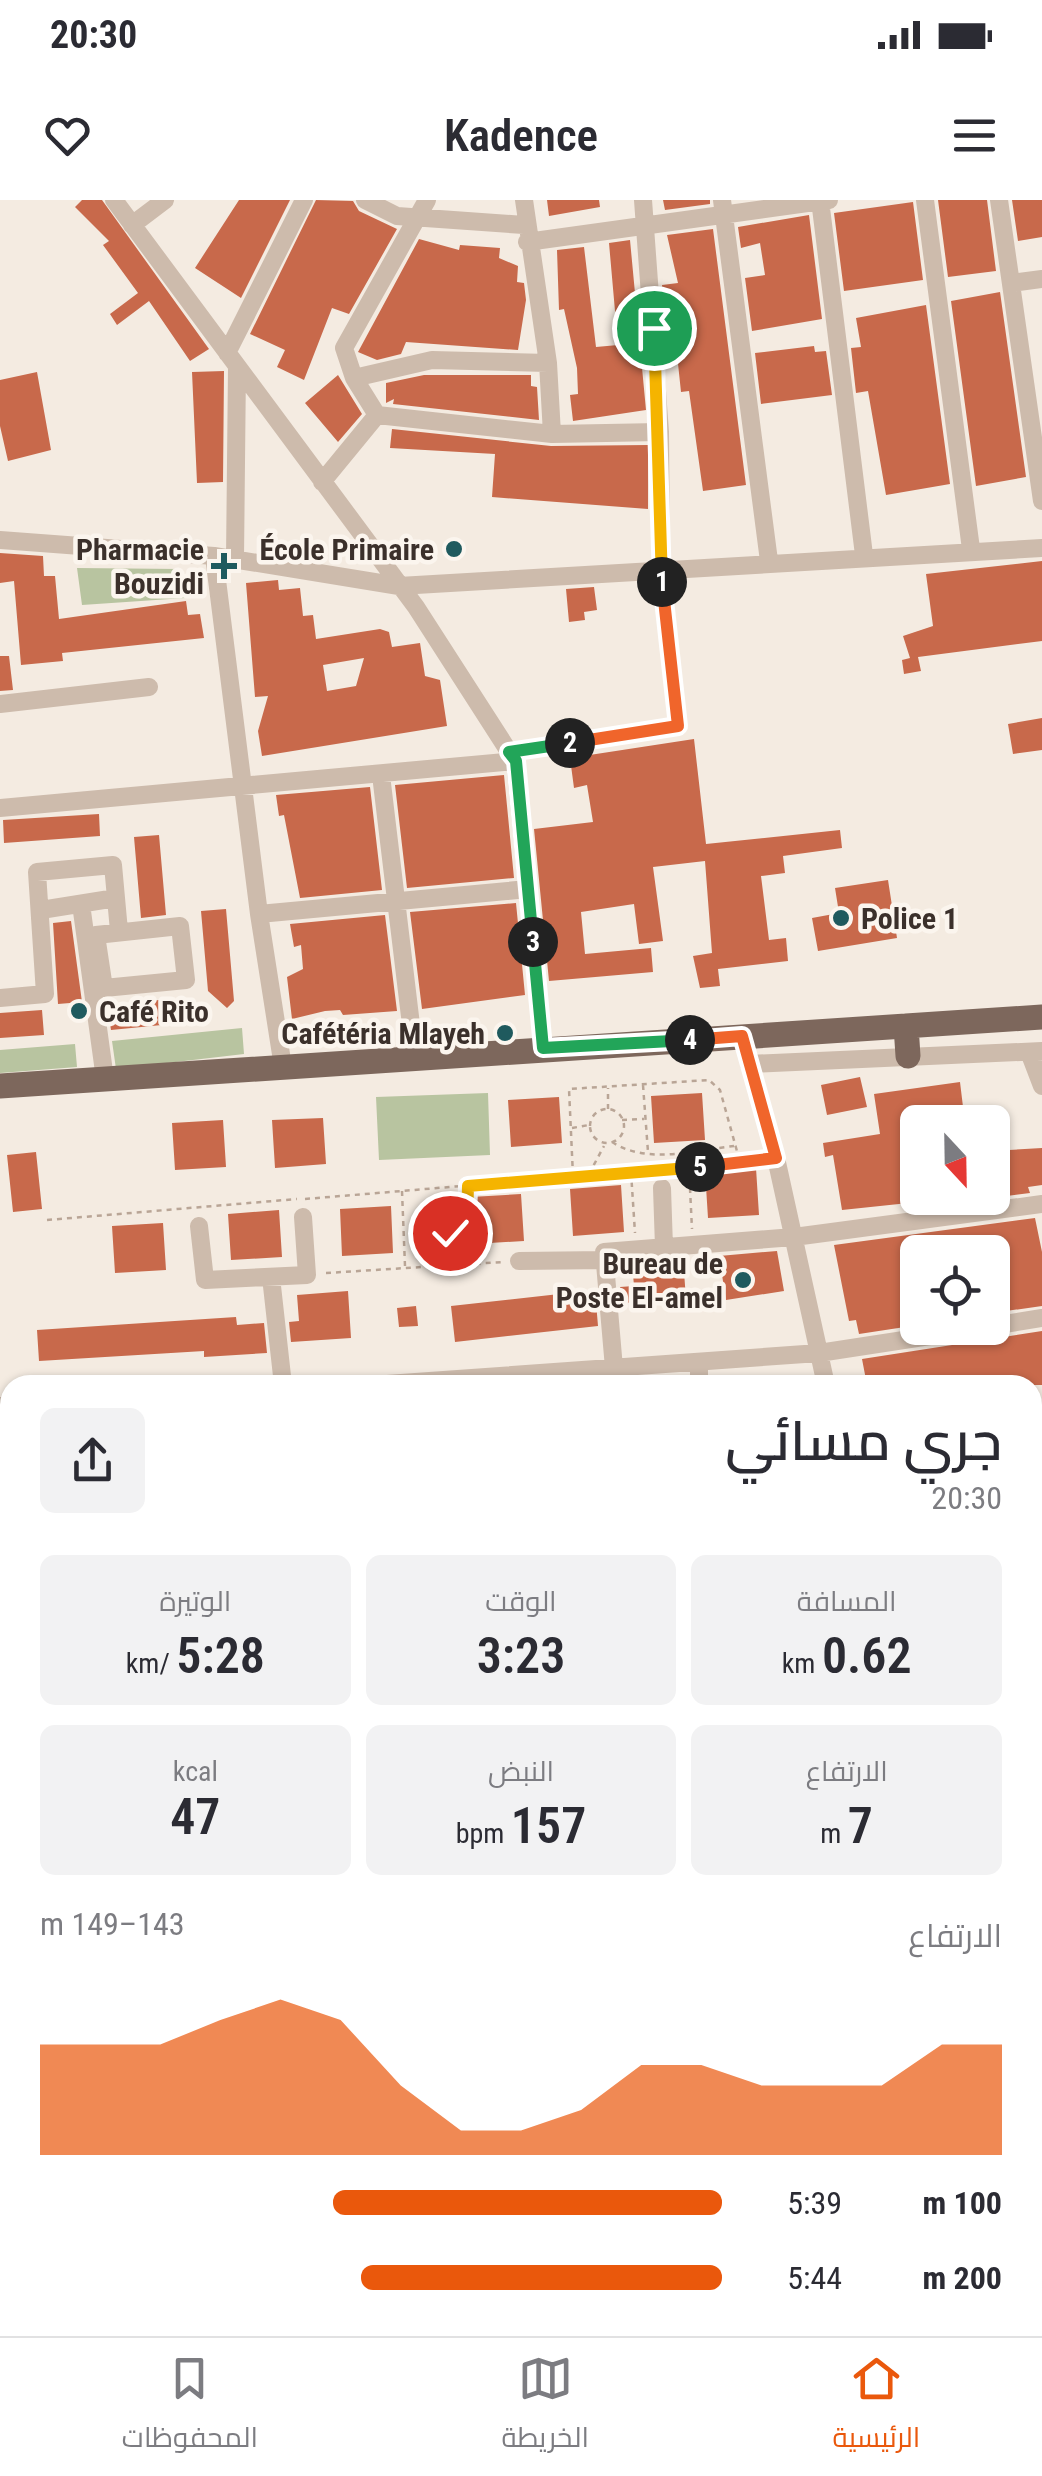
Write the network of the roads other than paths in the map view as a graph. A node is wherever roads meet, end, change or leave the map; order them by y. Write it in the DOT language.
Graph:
graph roads {
  1 [pos="114,200"];
  2 [pos="165,200"];
  3 [pos="304,200"];
  4 [pos="365,200"];
  5 [pos="524,200"];
  6 [pos="643,200"];
  7 [pos="823,200"];
  8 [pos="925,200"];
  9 [pos="999,200"];
  10 [pos="722,207"];
  11 [pos="422,208"];
  12 [pos="647,223"];
  13 [pos="132,225"];
  14 [pos="526,233"];
  15 [pos="1042,279"];
  16 [pos="1011,283"];
  17 [pos="232,360"];
  18 [pos="548,362"];
  19 [pos="354,378"];
  20 [pos="377,415"];
  21 [pos="660,432"];
  22 [pos="552,434"];
  23 [pos="1038,437"];
  24 [pos="322,482"];
  25 [pos="1042,500"];
  26 [pos="0,540"];
  27 [pos="1042,548"];
  28 [pos="971,549"];
  29 [pos="864,555"];
  30 [pos="214,556"];
  31 [pos="235,560"];
  32 [pos="769,561"];
  33 [pos="660,568"];
  34 [pos="399,586"];
  35 [pos="149,686"];
  36 [pos="0,704"];
  37 [pos="512,756"];
  38 [pos="381,774"];
  39 [pos="243,788"];
  40 [pos="0,808"];
  41 [pos="528,889"];
  42 [pos="116,898"];
  43 [pos="396,902"];
  44 [pos="80,904"];
  45 [pos="41,910"];
  46 [pos="258,914"];
  47 [pos="119,932"];
  48 [pos="0,998"];
  49 [pos="1042,1017"];
  50 [pos="906,1026"];
  51 [pos="742,1036"];
  52 [pos="543,1048"];
  53 [pos="1036,1052"];
  54 [pos="908,1056"];
  55 [pos="415,1058"];
  56 [pos="749,1064"];
  57 [pos="283,1067"];
  58 [pos="105,1079"];
  59 [pos="0,1086"];
  60 [pos="1042,1086"];
  61 [pos="662,1188"];
  62 [pos="1042,1204"];
  63 [pos="303,1217"];
  64 [pos="199,1226"];
  65 [pos="794,1237"];
  66 [pos="664,1248"];
  67 [pos="605,1260"];
  68 [pos="520,1262"];
  69 [pos="271,1277"];
  70 [pos="1042,1318"];
  71 [pos="1010,1323"];
  72 [pos="900,1341"];
  73 [pos="819,1353"];
  74 [pos="699,1362"];
  75 [pos="614,1368"];
  76 [pos="282,1375"];
  77 [pos="516,1375"];
  78 [pos="699,1375"];
  79 [pos="824,1375"];
  1 -- 13 [label="street"];
  2 -- 13 [label="street"];
  3 -- 17 [label="street"];
  4 -- 11 [label="street"];
  5 -- 14 [label="street"];
  6 -- 12 [label="street"];
  7 -- 10 [label="street"];
  7 -- 29 [label="street"];
  8 -- 28 [label="street"];
  9 -- 16 [label="street"];
  10 -- 12 [label="street"];
  10 -- 32 [label="street"];
  11 -- 14 [label="street"];
  11 -- 19 [label="street"];
  12 -- 14 [label="street"];
  12 -- 21 [label="street"];
  13 -- 17 [label="street"];
  14 -- 18 [label="street"];
  15 -- 16 [label="street"];
  16 -- 23 [label="street"];
  17 -- 24 [label="street"];
  17 -- 31 [label="street"];
  18 -- 19 [label="street"];
  18 -- 22 [label="street"];
  19 -- 20 [label="street"];
  20 -- 22 [label="street"];
  20 -- 24 [label="street"];
  21 -- 22 [label="street"];
  21 -- 33 [label="street"];
  23 -- 25 [label="street"];
  24 -- 34 [label="street"];
  26 -- 30 [label="street"];
  27 -- 28 [label="street"];
  28 -- 29 [label="street"];
  29 -- 32 [label="street"];
  30 -- 31 [label="street"];
  30 -- 39 [label="street"];
  31 -- 34 [label="street"];
  32 -- 33 [label="street"];
  33 -- 34 [label="street"];
  33 -- 37 [label="street"];
  34 -- 37 [label="street"];
  35 -- 36 [label="street"];
  37 -- 38 [label="street"];
  37 -- 41 [label="street"];
  38 -- 39 [label="street"];
  38 -- 43 [label="street"];
  39 -- 40 [label="street"];
  39 -- 46 [label="street"];
  41 -- 43 [label="street"];
  41 -- 52 [label="street"];
  42 -- 44 [label="street"];
  42 -- 45 [label="street"];
  42 -- 47 [label="street"];
  43 -- 46 [label="street"];
  43 -- 55 [label="street"];
  44 -- 45 [label="street"];
  44 -- 58 [label="street"];
  45 -- 48 [label="street"];
  46 -- 57 [label="street"];
  47 -- 47 [label="street"];
  49 -- 50 [label="main road"];
  50 -- 51 [label="main road"];
  50 -- 54 [label="main road"];
  51 -- 52 [label="main road"];
  51 -- 56 [label="street"];
  52 -- 55 [label="main road"];
  53 -- 54 [label="street"];
  53 -- 60 [label="street"];
  54 -- 56 [label="street"];
  55 -- 57 [label="main road"];
  56 -- 65 [label="street"];
  57 -- 58 [label="main road"];
  58 -- 59 [label="main road"];
  61 -- 66 [label="street"];
  62 -- 65 [label="street"];
  63 -- 69 [label="street"];
  64 -- 69 [label="street"];
  65 -- 66 [label="street"];
  65 -- 73 [label="street"];
  66 -- 67 [label="street"];
  67 -- 68 [label="street"];
  67 -- 75 [label="street"];
  69 -- 76 [label="street"];
  70 -- 71 [label="street"];
  72 -- 73 [label="street"];
  73 -- 74 [label="street"];
  73 -- 79 [label="street"];
  74 -- 75 [label="street"];
  74 -- 78 [label="street"];
  75 -- 77 [label="street"];
}
